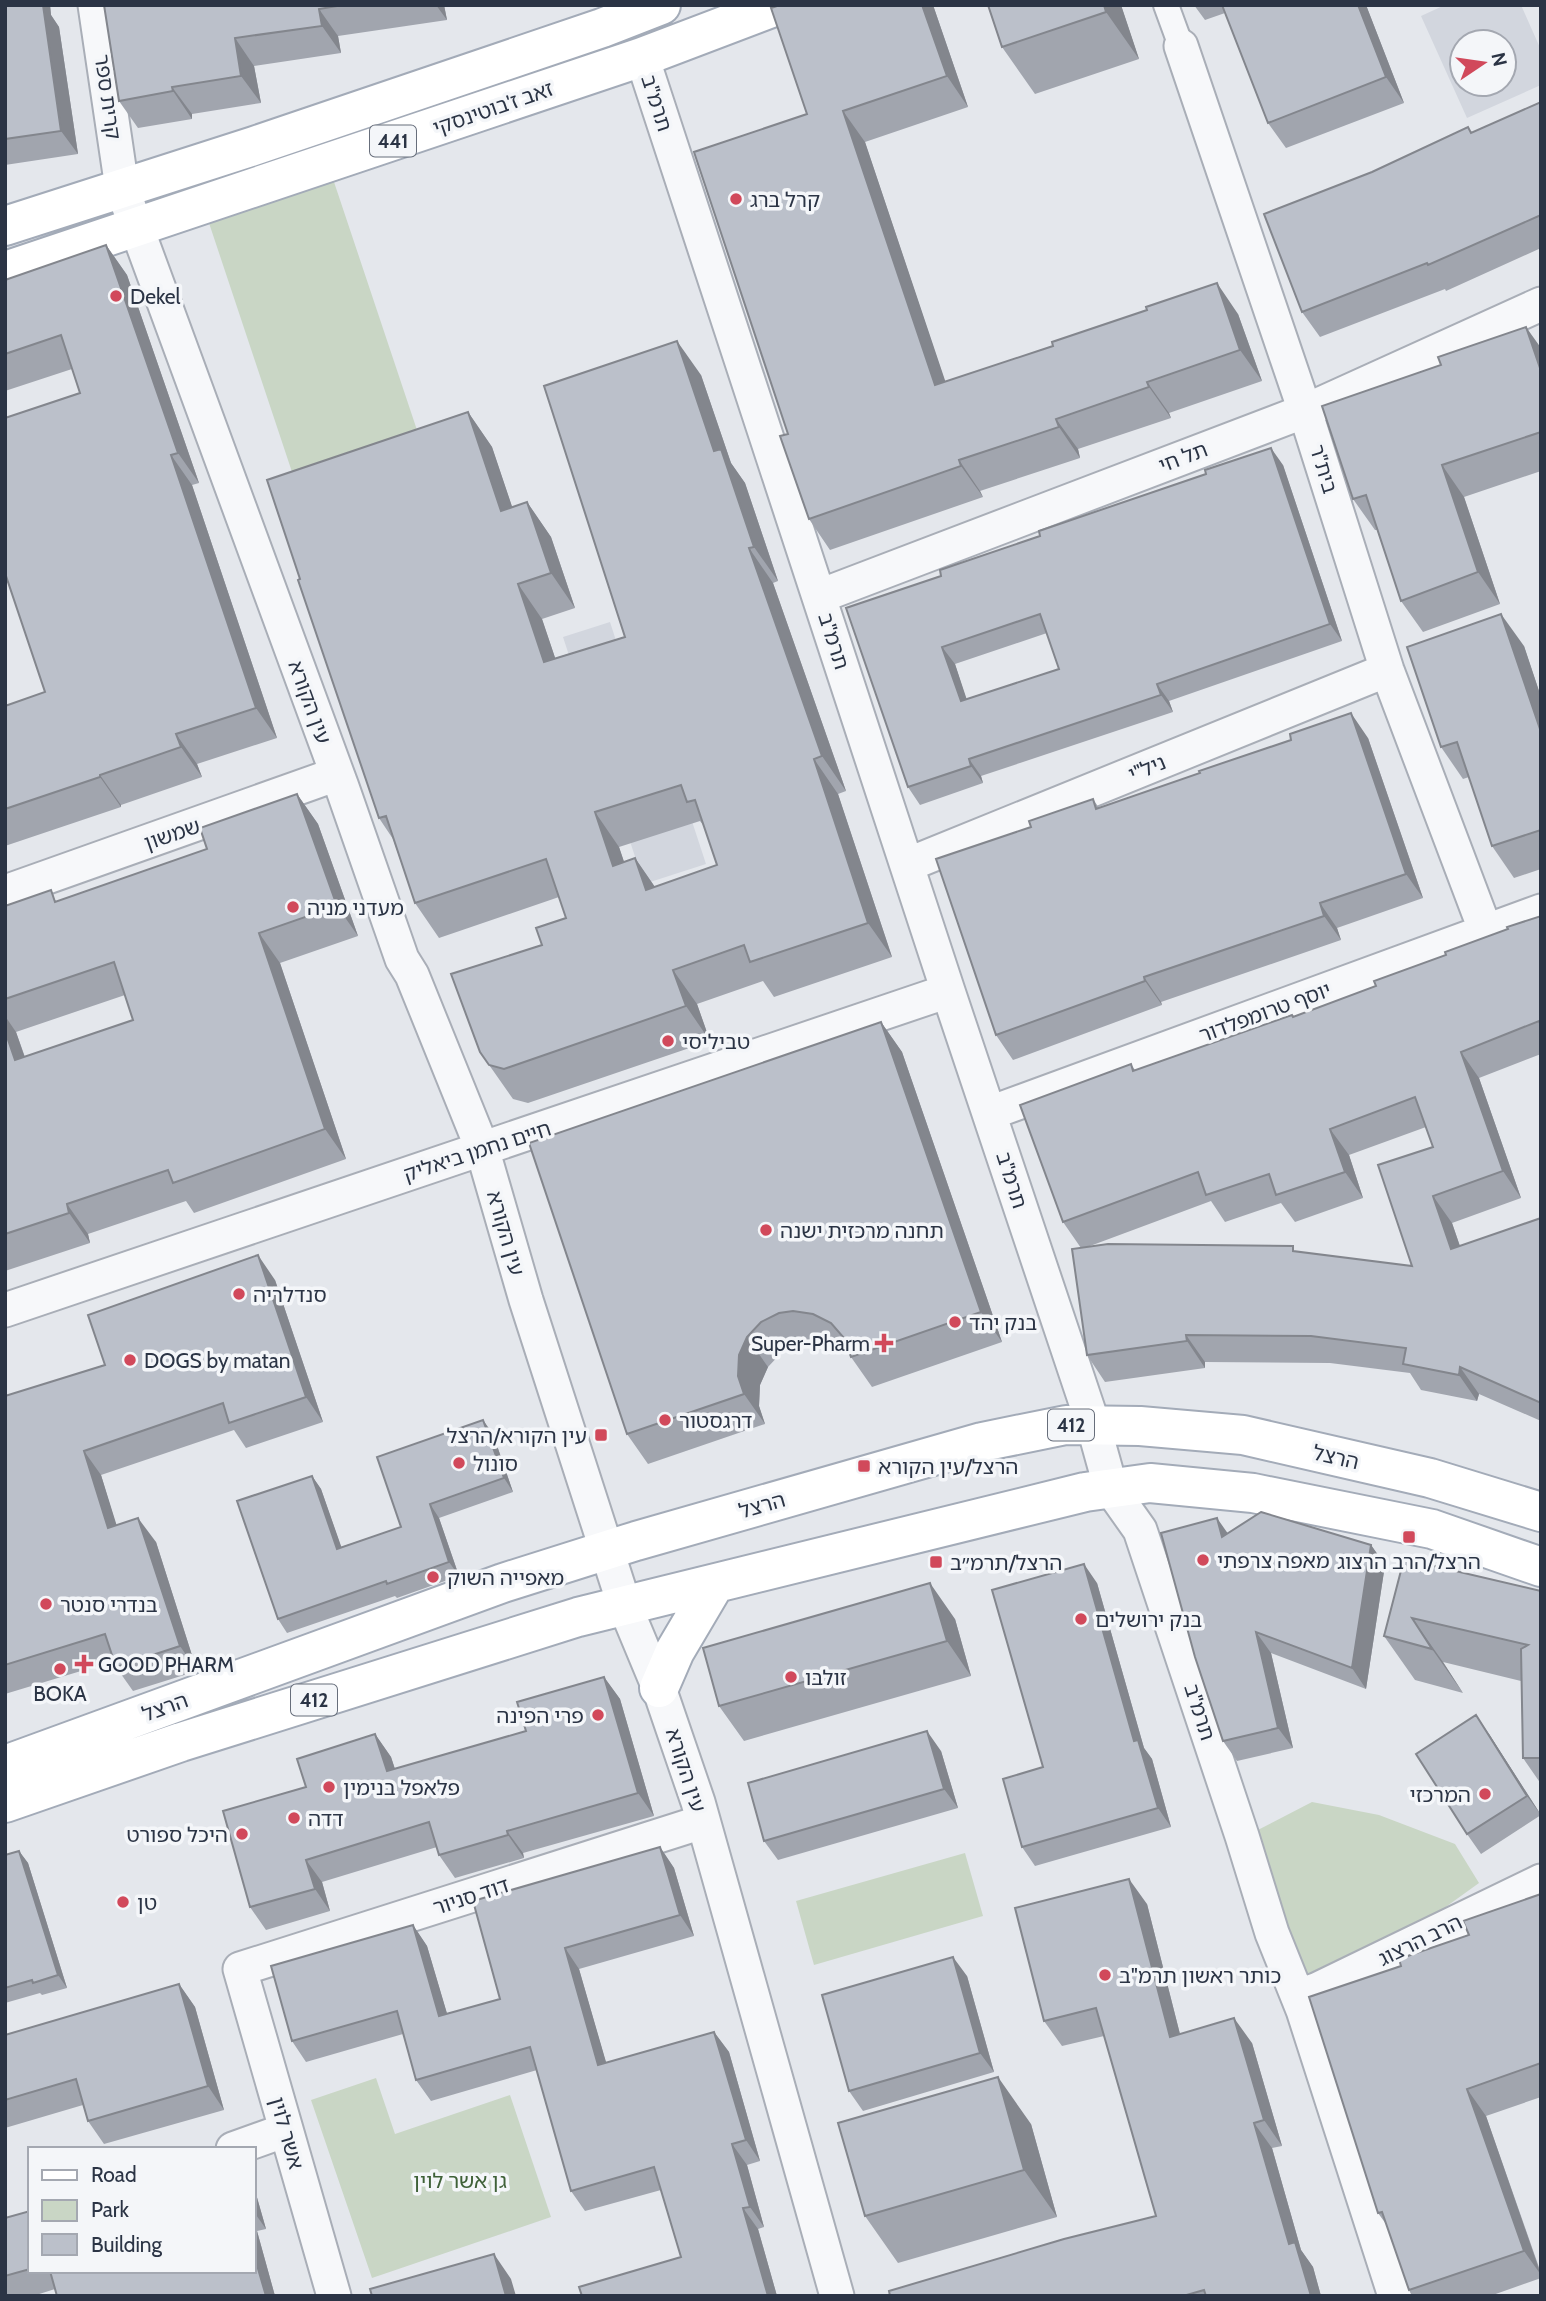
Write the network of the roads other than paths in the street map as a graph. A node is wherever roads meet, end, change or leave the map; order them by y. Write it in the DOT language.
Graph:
graph roads {
  1 [pos="95,5"];
  2 [pos="661,5"];
  3 [pos="779,5"];
  4 [pos="1166,5"];
  5 [pos="1181,46"];
  6 [pos="642,57"];
  7 [pos="122,188"];
  8 [pos="5,226"];
  9 [pos="135,228"];
  10 [pos="5,271"];
  11 [pos="1541,304"];
  12 [pos="1305,411"];
  13 [pos="820,596"];
  14 [pos="1387,670"];
  15 [pos="337,774"];
  16 [pos="907,866"];
  17 [pos="5,892"];
  18 [pos="1541,911"];
  19 [pos="1486,932"];
  20 [pos="948,991"];
  21 [pos="990,1113"];
  22 [pos="482,1148"];
  23 [pos="5,1310"];
  24 [pos="1093,1424"];
  25 [pos="1111,1489"];
  26 [pos="1541,1512"];
  27 [pos="607,1550"];
  28 [pos="1541,1567"];
  29 [pos="713,1585"];
  30 [pos="624,1604"];
  31 [pos="659,1688"];
  32 [pos="5,1765"];
  33 [pos="5,1803"];
  34 [pos="702,1822"];
  35 [pos="1541,1881"];
  36 [pos="240,1969"];
  37 [pos="1298,1996"];
  38 [pos="286,2130"];
  39 [pos="239,2147"];
  40 [pos="334,2296"];
  41 [pos="837,2296"];
  42 [pos="1395,2296"];
  1 -- 7 [label="street, קרית ספר"];
  2 -- 7 [label="main road, זאב ז'בוטינסקי / 441"];
  3 -- 6 [label="main road, זאב ז'בוטינסקי / 441"];
  4 -- 5 [label="street, בית\"ר"];
  5 -- 12 [label="street, בית\"ר"];
  6 -- 9 [label="main road, זאב ז'בוטינסקי / 441"];
  6 -- 13 [label="street, תרמ\"ב"];
  7 -- 8 [label="main road, זאב ז'בוטינסקי / 441"];
  7 -- 9 [label="street, עין הקורא"];
  9 -- 10 [label="main road, זאב ז'בוטינסקי / 441"];
  9 -- 15 [label="street, עין הקורא"];
  11 -- 12 [label="street, תל חי"];
  12 -- 13 [label="street, תל חי"];
  12 -- 14 [label="street, בית\"ר"];
  13 -- 16 [label="street, תרמ\"ב"];
  14 -- 16 [label="street, ניל\"י"];
  14 -- 19 [label="street, בית\"ר"];
  15 -- 17 [label="street, שמשון"];
  15 -- 22 [label="street, עין הקורא"];
  16 -- 20 [label="street, תרמ\"ב"];
  18 -- 19 [label="street, יוסף טרומפלדור"];
  19 -- 21 [label="street, יוסף טרומפלדור"];
  20 -- 21 [label="street, תרמ\"ב"];
  20 -- 22 [label="street, חיים נחמן ביאליק"];
  21 -- 24 [label="street, תרמ\"ב"];
  22 -- 23 [label="street, חיים נחמן ביאליק"];
  22 -- 27 [label="street, עין הקורא"];
  24 -- 25 [label="street, תרמ\"ב"];
  24 -- 26 [label="main road, הרצל / 412"];
  24 -- 27 [label="main road, הרצל / 412"];
  25 -- 28 [label="main road, הרצל / 412"];
  25 -- 29 [label="main road, הרצל / 412"];
  25 -- 37 [label="street, תרמ\"ב"];
  27 -- 30 [label="street, עין הקורא"];
  27 -- 32 [label="main road, הרצל / 412"];
  29 -- 30 [label="main road, הרצל / 412"];
  29 -- 31 [label="main road"];
  30 -- 31 [label="street, עין הקורא"];
  30 -- 33 [label="main road, הרצל / 412"];
  31 -- 34 [label="street, עין הקורא"];
  34 -- 36 [label="street, דוד סניור"];
  34 -- 41 [label="street, עין הקורא"];
  35 -- 37 [label="street, הרב הרצוג"];
  36 -- 38 [label="street, אשר לוין"];
  37 -- 42 [label="street, תרמ\"ב"];
  38 -- 39 [label="street"];
  38 -- 40 [label="street, אשר לוין"];
}
